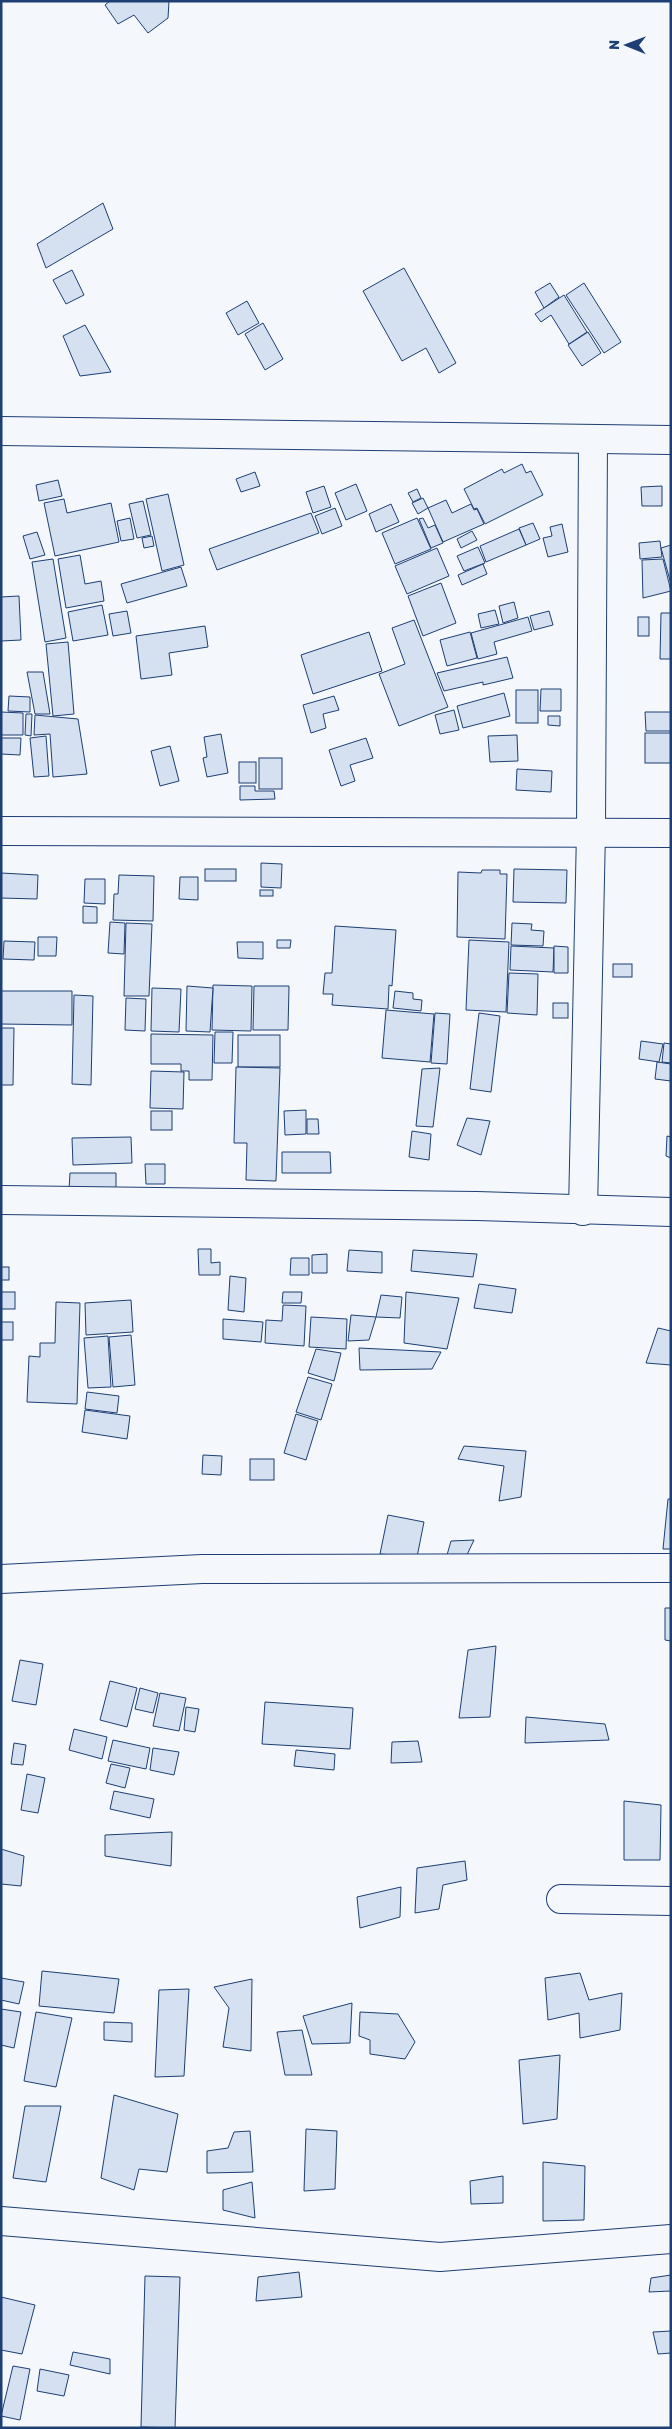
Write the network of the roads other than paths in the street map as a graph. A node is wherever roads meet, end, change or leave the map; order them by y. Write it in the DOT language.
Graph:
graph roads {
  1 [pos="1,431"];
  2 [pos="593,440"];
  3 [pos="671,440"];
  4 [pos="1,831"];
  5 [pos="591,832"];
  6 [pos="671,833"];
  7 [pos="1,1200"];
  8 [pos="583,1211"];
  9 [pos="671,1212"];
  10 [pos="671,1568"];
  11 [pos="1,1580"];
  12 [pos="561,1899"];
  13 [pos="671,1901"];
  14 [pos="1,2221"];
  15 [pos="671,2239"];
  1 -- 2 [label="street"];
  2 -- 3 [label="street"];
  2 -- 5 [label="street"];
  4 -- 5 [label="street"];
  5 -- 6 [label="street"];
  5 -- 8 [label="street"];
  7 -- 8 [label="street"];
  8 -- 9 [label="street"];
  10 -- 11 [label="street"];
  12 -- 13 [label="street"];
  14 -- 15 [label="street"];
}
